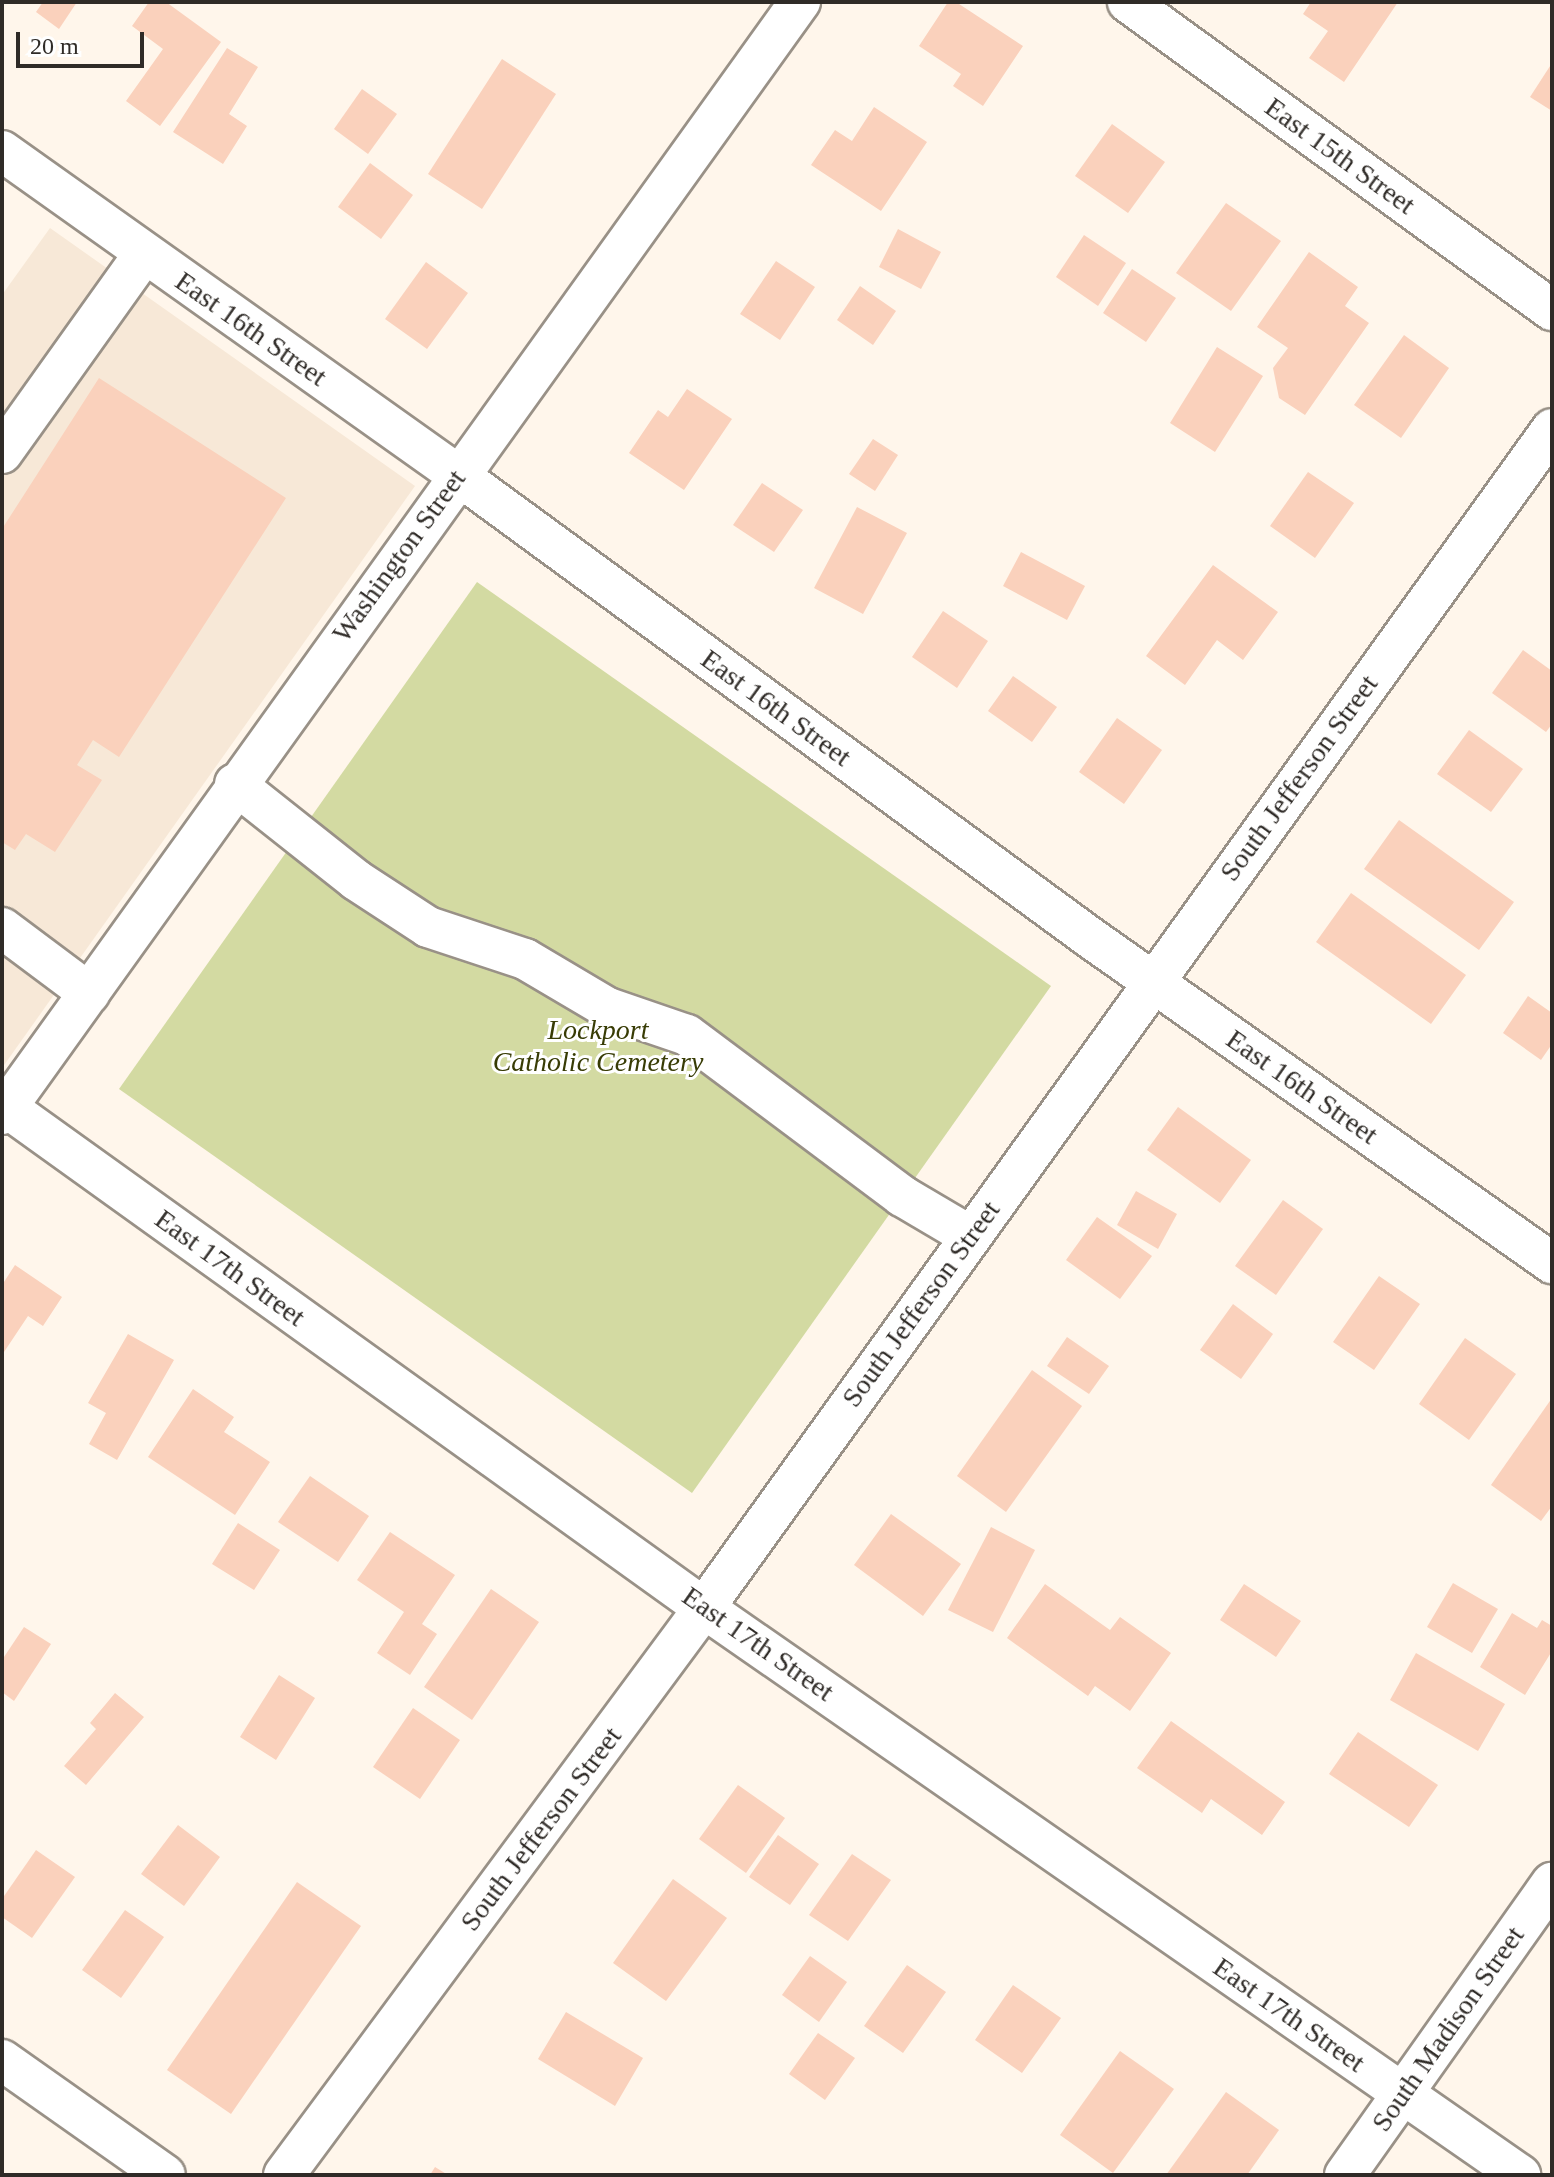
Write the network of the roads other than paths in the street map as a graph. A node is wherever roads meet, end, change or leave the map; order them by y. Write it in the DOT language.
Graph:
graph roads {
  1 [pos="800,2"];
  2 [pos="1128,2"];
  3 [pos="2,151"];
  4 [pos="144,254"];
  5 [pos="1552,310"];
  6 [pos="1552,429"];
  7 [pos="2,453"];
  8 [pos="458,475"];
  9 [pos="235,784"];
  10 [pos="2,928"];
  11 [pos="1151,981"];
  12 [pos="89,993"];
  13 [pos="4,1108"];
  14 [pos="970,1236"];
  15 [pos="1552,1263"];
  16 [pos="704,1608"];
  17 [pos="1552,1883"];
  18 [pos="2,2060"];
  19 [pos="1401,2092"];
  20 [pos="165,2175"];
  21 [pos="284,2175"];
  22 [pos="1345,2175"];
  23 [pos="1520,2175"];
  1 -- 8 [label="street, Washington Street"];
  2 -- 5 [label="street, East 15th Street"];
  3 -- 4 [label="street, East 16th Street"];
  4 -- 7 [label="street"];
  4 -- 8 [label="street, East 16th Street"];
  6 -- 11 [label="street, South Jefferson Street"];
  8 -- 9 [label="street, Washington Street"];
  8 -- 11 [label="street, East 16th Street"];
  9 -- 12 [label="street, Washington Street"];
  9 -- 14 [label="street"];
  10 -- 12 [label="street"];
  11 -- 14 [label="street, South Jefferson Street"];
  11 -- 15 [label="street, East 16th Street"];
  12 -- 13 [label="street, Washington Street"];
  13 -- 16 [label="street, East 17th Street"];
  14 -- 16 [label="street, South Jefferson Street"];
  16 -- 19 [label="street, East 17th Street"];
  16 -- 21 [label="street, South Jefferson Street"];
  17 -- 19 [label="street, South Madison Street"];
  18 -- 20 [label="street"];
  19 -- 22 [label="street, South Madison Street"];
  19 -- 23 [label="street, East 17th Street"];
}
